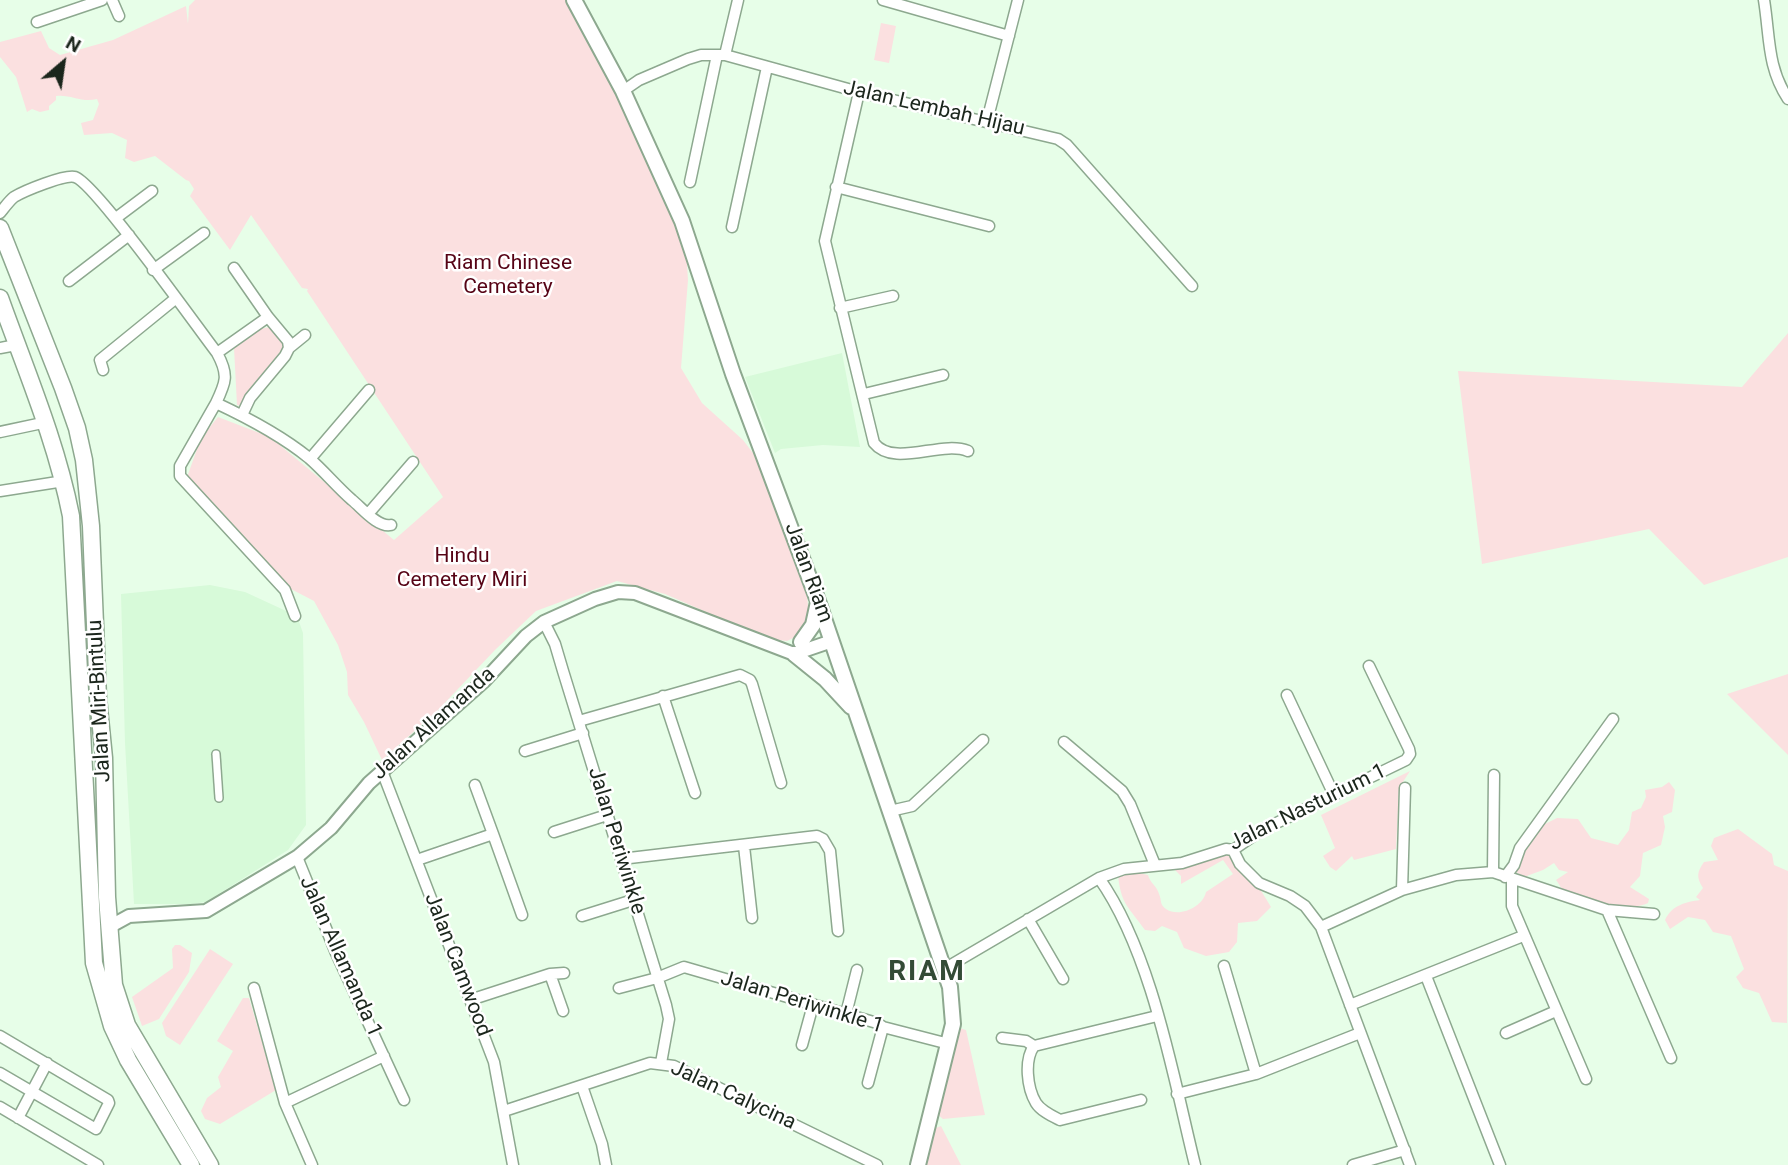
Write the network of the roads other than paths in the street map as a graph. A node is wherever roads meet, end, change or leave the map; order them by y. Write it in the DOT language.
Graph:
graph roads {
  1 [pos="102,0"];
  2 [pos="112,0"];
  3 [pos="574,0"];
  4 [pos="738,0"];
  5 [pos="883,0"];
  6 [pos="1018,0"];
  7 [pos="1764,0"];
  8 [pos="119,16"];
  9 [pos="37,22"];
  10 [pos="1009,36"];
  11 [pos="721,55"];
  12 [pos="767,67"];
  13 [pos="623,91"];
  14 [pos="859,92"];
  15 [pos="1788,99"];
  16 [pos="987,121"];
  17 [pos="690,182"];
  18 [pos="836,187"];
  19 [pos="152,191"];
  20 [pos="0,195"];
  21 [pos="12,198"];
  22 [pos="0,213"];
  23 [pos="116,218"];
  24 [pos="989,226"];
  25 [pos="732,227"];
  26 [pos="0,229"];
  27 [pos="204,233"];
  28 [pos="129,235"];
  29 [pos="234,268"];
  30 [pos="153,270"];
  31 [pos="69,281"];
  32 [pos="1192,286"];
  33 [pos="892,296"];
  34 [pos="0,298"];
  35 [pos="176,299"];
  36 [pos="840,308"];
  37 [pos="33,310"];
  38 [pos="268,317"];
  39 [pos="305,335"];
  40 [pos="9,342"];
  41 [pos="46,342"];
  42 [pos="289,348"];
  43 [pos="217,353"];
  44 [pos="23,362"];
  45 [pos="103,370"];
  46 [pos="943,375"];
  47 [pos="369,390"];
  48 [pos="864,394"];
  49 [pos="216,404"];
  50 [pos="242,415"];
  51 [pos="47,422"];
  52 [pos="0,432"];
  53 [pos="968,451"];
  54 [pos="310,459"];
  55 [pos="413,462"];
  56 [pos="64,481"];
  57 [pos="0,491"];
  58 [pos="368,514"];
  59 [pos="391,525"];
  60 [pos="818,601"];
  61 [pos="295,617"];
  62 [pos="544,622"];
  63 [pos="830,636"];
  64 [pos="797,648"];
  65 [pos="1368,666"];
  66 [pos="1287,695"];
  67 [pos="663,696"];
  68 [pos="98,698"];
  69 [pos="857,713"];
  70 [pos="1614,719"];
  71 [pos="579,721"];
  72 [pos="583,733"];
  73 [pos="983,740"];
  74 [pos="1065,742"];
  75 [pos="525,751"];
  76 [pos="216,754"];
  77 [pos="83,755"];
  78 [pos="382,771"];
  79 [pos="1494,775"];
  80 [pos="781,783"];
  81 [pos="475,785"];
  82 [pos="1405,788"];
  83 [pos="695,793"];
  84 [pos="1334,795"];
  85 [pos="219,798"];
  86 [pos="890,811"];
  87 [pos="607,815"];
  88 [pos="554,832"];
  89 [pos="493,834"];
  90 [pos="744,846"];
  91 [pos="1233,850"];
  92 [pos="297,857"];
  93 [pos="621,859"];
  94 [pos="416,860"];
  95 [pos="1155,865"];
  96 [pos="1493,872"];
  97 [pos="1099,878"];
  98 [pos="1509,879"];
  99 [pos="1402,890"];
  100 [pos="633,900"];
  101 [pos="107,904"];
  102 [pos="1608,910"];
  103 [pos="1654,914"];
  104 [pos="522,915"];
  105 [pos="129,916"];
  106 [pos="582,916"];
  107 [pos="752,918"];
  108 [pos="1028,919"];
  109 [pos="109,927"];
  110 [pos="1321,928"];
  111 [pos="838,931"];
  112 [pos="1523,936"];
  113 [pos="1224,966"];
  114 [pos="944,969"];
  115 [pos="857,970"];
  116 [pos="564,973"];
  117 [pos="550,974"];
  118 [pos="1426,976"];
  119 [pos="657,978"];
  120 [pos="1063,979"];
  121 [pos="254,988"];
  122 [pos="619,988"];
  123 [pos="470,1000"];
  124 [pos="813,1005"];
  125 [pos="1350,1005"];
  126 [pos="563,1011"];
  127 [pos="1556,1011"];
  128 [pos="846,1014"];
  129 [pos="1157,1016"];
  130 [pos="883,1027"];
  131 [pos="1360,1033"];
  132 [pos="1506,1033"];
  133 [pos="0,1036"];
  134 [pos="1002,1038"];
  135 [pos="949,1044"];
  136 [pos="802,1045"];
  137 [pos="1034,1046"];
  138 [pos="384,1056"];
  139 [pos="1671,1058"];
  140 [pos="47,1063"];
  141 [pos="661,1063"];
  142 [pos="0,1073"];
  143 [pos="1256,1074"];
  144 [pos="1586,1079"];
  145 [pos="868,1083"];
  146 [pos="582,1086"];
  147 [pos="31,1091"];
  148 [pos="1177,1094"];
  149 [pos="404,1100"];
  150 [pos="1141,1100"];
  151 [pos="285,1103"];
  152 [pos="0,1107"];
  153 [pos="505,1111"];
  154 [pos="18,1118"];
  155 [pos="1405,1150"];
  156 [pos="98,1165"];
  157 [pos="191,1165"];
  158 [pos="209,1165"];
  159 [pos="312,1165"];
  160 [pos="513,1165"];
  161 [pos="606,1165"];
  162 [pos="877,1165"];
  163 [pos="918,1165"];
  164 [pos="1195,1165"];
  165 [pos="1353,1165"];
  166 [pos="1410,1165"];
  167 [pos="1500,1165"];
  1 -- 9 [label="street"];
  2 -- 8 [label="street"];
  3 -- 13 [label="main road, Jalan Riam"];
  4 -- 11 [label="street"];
  5 -- 10 [label="street"];
  6 -- 10 [label="street"];
  7 -- 15 [label="street"];
  10 -- 16 [label="street"];
  11 -- 12 [label="street, Jalan Lembah Hijau"];
  11 -- 13 [label="street, Jalan Lembah Hijau"];
  11 -- 17 [label="street"];
  12 -- 14 [label="street, Jalan Lembah Hijau"];
  12 -- 25 [label="street"];
  13 -- 60 [label="main road, Jalan Riam"];
  14 -- 16 [label="street, Jalan Lembah Hijau"];
  14 -- 18 [label="street"];
  16 -- 32 [label="street, Jalan Lembah Hijau"];
  18 -- 24 [label="street"];
  18 -- 36 [label="street"];
  19 -- 23 [label="street"];
  20 -- 21 [label="street"];
  21 -- 22 [label="street"];
  21 -- 23 [label="street"];
  23 -- 28 [label="street"];
  26 -- 37 [label="highway, Jalan Miri-Bintulu"];
  27 -- 30 [label="street"];
  28 -- 30 [label="street"];
  28 -- 31 [label="street"];
  29 -- 38 [label="street"];
  30 -- 35 [label="street"];
  33 -- 36 [label="street"];
  34 -- 40 [label="highway, Jalan Miri-Bintulu"];
  35 -- 43 [label="street"];
  35 -- 45 [label="street"];
  36 -- 48 [label="street"];
  37 -- 40 [label="highway"];
  37 -- 41 [label="highway, Jalan Miri-Bintulu"];
  38 -- 42 [label="street"];
  38 -- 43 [label="street"];
  39 -- 42 [label="street"];
  40 -- 44 [label="highway, Jalan Miri-Bintulu"];
  41 -- 44 [label="highway"];
  41 -- 68 [label="highway, Jalan Miri-Bintulu"];
  42 -- 50 [label="street"];
  43 -- 49 [label="street"];
  44 -- 51 [label="highway, Jalan Miri-Bintulu"];
  46 -- 48 [label="street"];
  47 -- 54 [label="street"];
  48 -- 53 [label="street"];
  49 -- 50 [label="street"];
  49 -- 61 [label="street"];
  50 -- 54 [label="street"];
  51 -- 52 [label="street"];
  51 -- 56 [label="highway, Jalan Miri-Bintulu"];
  54 -- 58 [label="street"];
  55 -- 58 [label="street"];
  56 -- 57 [label="street"];
  56 -- 77 [label="highway, Jalan Miri-Bintulu"];
  58 -- 59 [label="street"];
  60 -- 63 [label="main road, Jalan Riam"];
  60 -- 64 [label="main road"];
  62 -- 64 [label="street, Jalan Allamanda"];
  62 -- 71 [label="street, Jalan Periwinkle"];
  62 -- 78 [label="street, Jalan Allamanda"];
  63 -- 64 [label="street"];
  63 -- 69 [label="main road, Jalan Riam"];
  64 -- 69 [label="main road"];
  65 -- 84 [label="street, Jalan Nasturium 1"];
  66 -- 84 [label="street"];
  67 -- 71 [label="street"];
  67 -- 80 [label="street"];
  67 -- 83 [label="street"];
  68 -- 77 [label="highway"];
  68 -- 101 [label="highway, Jalan Miri-Bintulu"];
  69 -- 86 [label="main road, Jalan Riam"];
  70 -- 98 [label="street"];
  71 -- 72 [label="street, Jalan Periwinkle"];
  72 -- 75 [label="street"];
  72 -- 87 [label="street, Jalan Periwinkle"];
  73 -- 86 [label="street"];
  74 -- 95 [label="street"];
  76 -- 85 [label="street"];
  77 -- 157 [label="highway, Jalan Miri-Bintulu"];
  78 -- 92 [label="street, Jalan Allamanda"];
  78 -- 94 [label="street, Jalan Camwood"];
  79 -- 96 [label="street"];
  81 -- 89 [label="street"];
  82 -- 99 [label="street"];
  84 -- 91 [label="street, Jalan Nasturium 1"];
  86 -- 114 [label="main road, Jalan Riam"];
  87 -- 88 [label="street"];
  87 -- 93 [label="street, Jalan Periwinkle"];
  89 -- 94 [label="street"];
  89 -- 104 [label="street"];
  90 -- 93 [label="street"];
  90 -- 107 [label="street"];
  90 -- 111 [label="street"];
  91 -- 95 [label="street, Jalan Nasturium 1"];
  91 -- 110 [label="street"];
  92 -- 105 [label="street, Jalan Allamanda"];
  92 -- 138 [label="street, Jalan Allamanda 1"];
  93 -- 100 [label="street, Jalan Periwinkle"];
  94 -- 123 [label="street, Jalan Camwood"];
  95 -- 97 [label="street, Jalan Nasturium 1"];
  96 -- 98 [label="street"];
  96 -- 99 [label="street"];
  97 -- 108 [label="street, Jalan Nasturium 1"];
  97 -- 129 [label="street"];
  98 -- 102 [label="street"];
  98 -- 112 [label="street"];
  99 -- 110 [label="street"];
  100 -- 106 [label="street"];
  100 -- 119 [label="street, Jalan Periwinkle"];
  101 -- 105 [label="street"];
  101 -- 109 [label="highway, Jalan Miri-Bintulu"];
  102 -- 103 [label="street"];
  102 -- 139 [label="street"];
  105 -- 109 [label="street, Jalan Allamanda"];
  108 -- 114 [label="street, Jalan Nasturium 1"];
  108 -- 120 [label="street"];
  109 -- 158 [label="highway, Jalan Miri-Bintulu"];
  110 -- 125 [label="street"];
  112 -- 118 [label="street"];
  112 -- 127 [label="street"];
  113 -- 143 [label="street"];
  114 -- 135 [label="main road, Jalan Riam"];
  115 -- 128 [label="street"];
  116 -- 117 [label="street"];
  117 -- 123 [label="street"];
  117 -- 126 [label="street"];
  118 -- 125 [label="street"];
  118 -- 167 [label="street"];
  119 -- 122 [label="street, Jalan Periwinkle 1"];
  119 -- 124 [label="street, Jalan Periwinkle 1"];
  119 -- 141 [label="street, Jalan Periwinkle"];
  121 -- 151 [label="street"];
  123 -- 153 [label="street, Jalan Camwood"];
  124 -- 128 [label="street, Jalan Periwinkle 1"];
  124 -- 136 [label="street"];
  125 -- 131 [label="street"];
  127 -- 132 [label="street"];
  127 -- 144 [label="street"];
  128 -- 130 [label="street, Jalan Periwinkle 1"];
  129 -- 137 [label="street"];
  129 -- 148 [label="street"];
  130 -- 135 [label="street, Jalan Periwinkle 1"];
  130 -- 145 [label="street"];
  131 -- 143 [label="street"];
  131 -- 155 [label="street"];
  133 -- 140 [label="street"];
  134 -- 137 [label="street"];
  135 -- 163 [label="main road, Jalan Riam"];
  137 -- 150 [label="street"];
  138 -- 149 [label="street, Jalan Allamanda 1"];
  138 -- 151 [label="street, Jalan Allamanda 1"];
  140 -- 147 [label="street"];
  140 -- 147 [label="street"];
  141 -- 146 [label="street, Jalan Calycina"];
  141 -- 162 [label="street, Jalan Calycina"];
  142 -- 147 [label="street"];
  143 -- 148 [label="street"];
  146 -- 153 [label="street, Jalan Calycina"];
  146 -- 161 [label="street"];
  147 -- 154 [label="street"];
  148 -- 164 [label="street"];
  151 -- 159 [label="street"];
  152 -- 154 [label="street"];
  153 -- 160 [label="street, Jalan Camwood"];
  154 -- 156 [label="street"];
  155 -- 165 [label="street"];
  155 -- 166 [label="street"];
}
